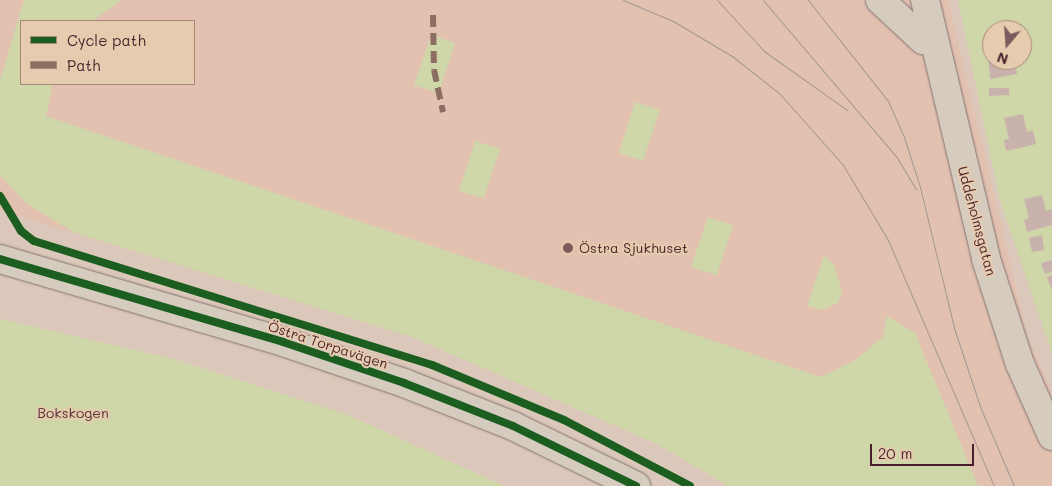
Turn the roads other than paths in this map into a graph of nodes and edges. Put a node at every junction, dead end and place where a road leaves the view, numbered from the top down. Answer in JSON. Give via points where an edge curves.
{"nodes":[{"id":1,"x":880,"y":0,"type":"edge"},
{"id":2,"x":909,"y":0,"type":"edge"},
{"id":3,"x":925,"y":0,"type":"edge"},
{"id":4,"x":923,"y":40,"type":"junction"},
{"id":5,"x":941,"y":78,"type":"junction"},
{"id":6,"x":0,"y":259,"type":"edge"},
{"id":7,"x":1052,"y":436,"type":"edge"},
{"id":8,"x":636,"y":486,"type":"edge"}],
"edges":[{"from":1,"to":4,"type":"street"},
{"from":2,"to":4,"type":"street"},
{"from":3,"to":5,"type":"street","name":"Uddeholmsgatan"},
{"from":4,"to":5,"type":"street"},
{"from":5,"to":7,"type":"street","name":"Uddeholmsgatan","via":[[986,260],[1020,364]]},
{"from":6,"to":8,"type":"street","name":"Östra Torpavägen","via":[[283,342],[404,383],[513,426]]}]}
